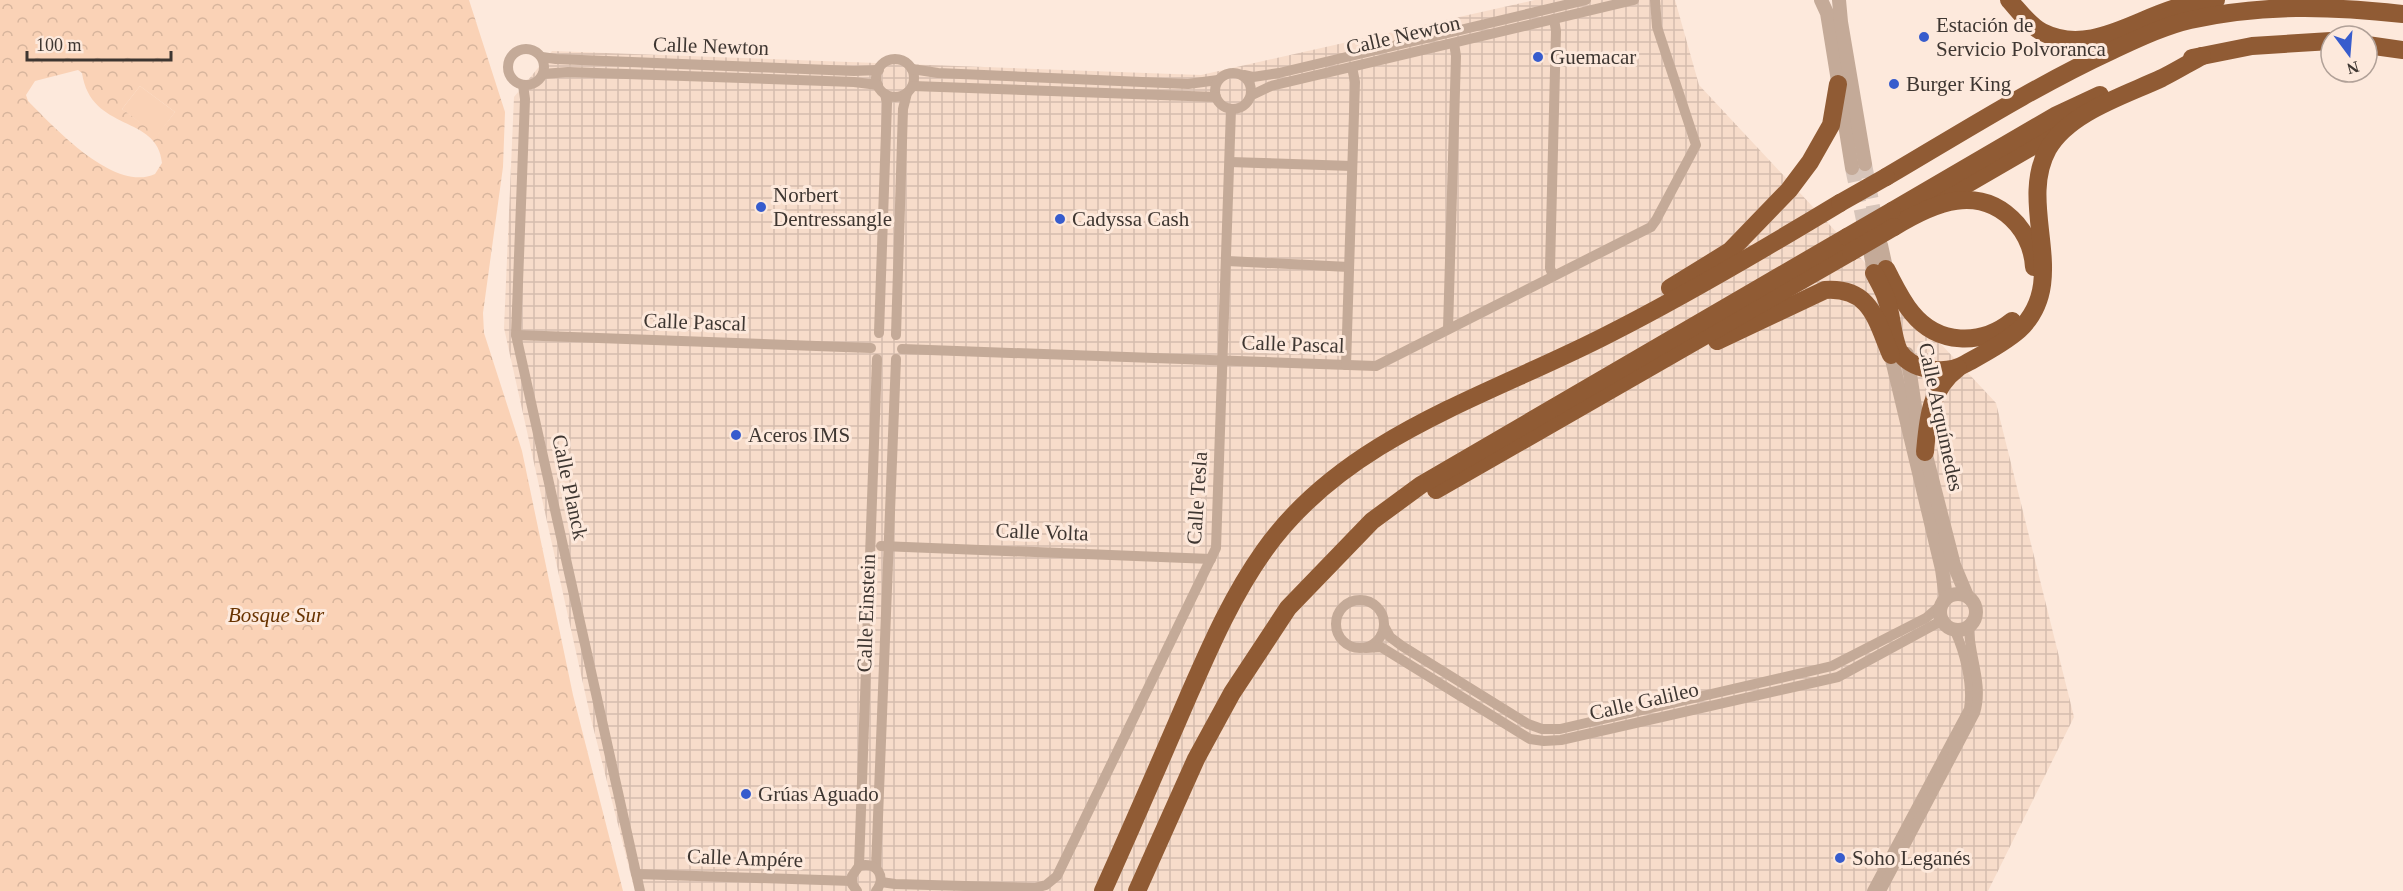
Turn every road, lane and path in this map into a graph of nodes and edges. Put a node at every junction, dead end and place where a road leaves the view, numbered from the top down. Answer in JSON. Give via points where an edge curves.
{"nodes":[{"id":1,"x":1586,"y":0,"type":"edge"},
{"id":2,"x":1634,"y":0,"type":"edge"},
{"id":3,"x":1655,"y":0,"type":"edge"},
{"id":4,"x":1821,"y":0,"type":"edge"},
{"id":5,"x":1839,"y":0,"type":"edge"},
{"id":6,"x":2009,"y":0,"type":"edge"},
{"id":7,"x":2216,"y":0,"type":"edge"},
{"id":8,"x":2376,"y":0,"type":"edge"},
{"id":9,"x":2403,"y":7,"type":"edge"},
{"id":10,"x":2403,"y":14,"type":"edge"},
{"id":11,"x":1554,"y":19,"type":"junction"},
{"id":12,"x":2319,"y":42,"type":"edge"},
{"id":13,"x":1454,"y":43,"type":"junction"},
{"id":14,"x":2379,"y":47,"type":"edge"},
{"id":15,"x":2403,"y":50,"type":"edge"},
{"id":16,"x":2202,"y":56,"type":"junction"},
{"id":17,"x":542,"y":57,"type":"junction"},
{"id":18,"x":1352,"y":67,"type":"junction"},
{"id":19,"x":912,"y":69,"type":"junction"},
{"id":20,"x":879,"y":70,"type":"junction"},
{"id":21,"x":543,"y":74,"type":"junction"},
{"id":22,"x":1244,"y":75,"type":"junction"},
{"id":23,"x":1218,"y":80,"type":"junction"},
{"id":24,"x":1838,"y":84,"type":"junction"},
{"id":25,"x":523,"y":85,"type":"junction"},
{"id":26,"x":910,"y":89,"type":"junction"},
{"id":27,"x":881,"y":90,"type":"junction"},
{"id":28,"x":1252,"y":95,"type":"junction"},
{"id":29,"x":1216,"y":97,"type":"junction"},
{"id":30,"x":1231,"y":109,"type":"junction"},
{"id":31,"x":2069,"y":125,"type":"junction"},
{"id":32,"x":1230,"y":162,"type":"junction"},
{"id":33,"x":1352,"y":166,"type":"junction"},
{"id":34,"x":1923,"y":209,"type":"junction"},
{"id":35,"x":1893,"y":219,"type":"junction"},
{"id":36,"x":1849,"y":245,"type":"junction"},
{"id":37,"x":1875,"y":248,"type":"tunnel mouth"},
{"id":38,"x":1227,"y":261,"type":"junction"},
{"id":39,"x":1349,"y":267,"type":"junction"},
{"id":40,"x":1880,"y":271,"type":"junction"},
{"id":41,"x":1553,"y":276,"type":"junction"},
{"id":42,"x":1448,"y":329,"type":"junction"},
{"id":43,"x":879,"y":333,"type":"junction"},
{"id":44,"x":516,"y":335,"type":"junction"},
{"id":45,"x":896,"y":335,"type":"junction"},
{"id":46,"x":1607,"y":335,"type":"junction"},
{"id":47,"x":871,"y":348,"type":"junction"},
{"id":48,"x":899,"y":354,"type":"junction"},
{"id":49,"x":1900,"y":358,"type":"junction"},
{"id":50,"x":877,"y":359,"type":"junction"},
{"id":51,"x":1223,"y":360,"type":"junction"},
{"id":52,"x":1346,"y":365,"type":"junction"},
{"id":53,"x":1651,"y":367,"type":"junction"},
{"id":54,"x":1958,"y":368,"type":"junction"},
{"id":55,"x":1925,"y":452,"type":"junction"},
{"id":56,"x":871,"y":545,"type":"junction"},
{"id":57,"x":888,"y":546,"type":"junction"},
{"id":58,"x":1211,"y":559,"type":"junction"},
{"id":59,"x":1967,"y":596,"type":"junction"},
{"id":60,"x":1943,"y":601,"type":"junction"},
{"id":61,"x":1941,"y":621,"type":"junction"},
{"id":62,"x":1384,"y":626,"type":"junction"},
{"id":63,"x":1969,"y":627,"type":"junction"},
{"id":64,"x":1955,"y":631,"type":"junction"},
{"id":65,"x":1366,"y":648,"type":"junction"},
{"id":66,"x":1240,"y":681,"type":"junction"},
{"id":67,"x":860,"y":866,"type":"junction"},
{"id":68,"x":876,"y":868,"type":"junction"},
{"id":69,"x":636,"y":874,"type":"junction"},
{"id":70,"x":854,"y":886,"type":"edge"},
{"id":71,"x":879,"y":886,"type":"edge"},
{"id":72,"x":640,"y":891,"type":"edge"},
{"id":73,"x":1103,"y":891,"type":"edge"},
{"id":74,"x":1137,"y":891,"type":"edge"},
{"id":75,"x":1872,"y":891,"type":"edge"},
{"id":76,"x":1881,"y":891,"type":"edge"}],
"edges":[{"from":1,"to":22,"type":"street","name":"Calle Newton","via":[[1279,73]]},
{"from":2,"to":11,"type":"street","name":"Calle Newton"},
{"from":3,"to":41,"type":"street","name":"Calle Pascal","via":[[1657,27],[1696,145],[1651,226]]},
{"from":4,"to":24,"type":"street","via":[[1827,13]]},
{"from":5,"to":24,"type":"street","via":[[1858,166]]},
{"from":6,"to":7,"type":"highway","via":[[2042,32],[2078,40],[2094,39],[2179,7]]},
{"from":8,"to":9,"type":"highway"},
{"from":10,"to":46,"type":"highway","bridge":true,"via":[[2296,7],[2241,10],[2187,21],[2134,40],[2076,67],[1733,267]]},
{"from":11,"to":13,"type":"street","name":"Calle Newton"},
{"from":11,"to":41,"type":"street","via":[[1550,268]]},
{"from":12,"to":16,"type":"highway","via":[[2252,46]]},
{"from":13,"to":18,"type":"street","name":"Calle Newton"},
{"from":13,"to":42,"type":"street"},
{"from":14,"to":15,"type":"highway"},
{"from":16,"to":31,"type":"highway"},
{"from":16,"to":35,"type":"highway","via":[[2148,71],[2055,116]]},
{"from":17,"to":20,"type":"street","name":"Calle Newton"},
{"from":17,"to":21,"type":"street"},
{"from":17,"to":25,"type":"street","via":[[526,48],[510,57],[509,75]]},
{"from":18,"to":28,"type":"street","name":"Calle Newton","via":[[1271,86]]},
{"from":18,"to":33,"type":"street"},
{"from":19,"to":20,"type":"street","via":[[897,60],[884,63]]},
{"from":19,"to":23,"type":"street","via":[[1188,84]]},
{"from":19,"to":26,"type":"street"},
{"from":20,"to":27,"type":"street"},
{"from":21,"to":25,"type":"street","via":[[535,83]]},
{"from":21,"to":27,"type":"street","name":"Calle Newton","via":[[854,82]]},
{"from":22,"to":23,"type":"street","via":[[1232,72]]},
{"from":22,"to":28,"type":"street","via":[[1251,84]]},
{"from":23,"to":29,"type":"street"},
{"from":24,"to":46,"type":"highway","via":[[1831,125],[1822,143],[1789,190],[1759,223],[1730,251],[1629,313]]},
{"from":25,"to":44,"type":"street","name":"Calle Planck"},
{"from":26,"to":27,"type":"street","via":[[893,97]]},
{"from":26,"to":29,"type":"street"},
{"from":26,"to":45,"type":"street","via":[[903,109]]},
{"from":27,"to":43,"type":"street","via":[[887,103]]},
{"from":28,"to":30,"type":"street","via":[[1247,104]]},
{"from":29,"to":30,"type":"street"},
{"from":30,"to":32,"type":"street","name":"Calle Tesla"},
{"from":31,"to":34,"type":"highway"},
{"from":31,"to":54,"type":"highway","via":[[2048,149],[2041,166],[2036,206],[2044,260],[2039,300],[2018,330]]},
{"from":32,"to":33,"type":"street"},
{"from":32,"to":38,"type":"street","name":"Calle Tesla"},
{"from":33,"to":39,"type":"street"},
{"from":34,"to":35,"type":"highway"},
{"from":34,"to":40,"type":"highway","via":[[1971,200],[1992,205],[2011,217],[2032,250],[2034,278],[2026,303],[2001,330],[1972,339],[1955,339],[1923,325]]},
{"from":35,"to":36,"type":"highway","bridge":true},
{"from":36,"to":53,"type":"highway"},
{"from":36,"to":66,"type":"highway","via":[[1591,385],[1404,497],[1372,521],[1288,608]]},
{"from":37,"to":40,"type":"street"},
{"from":38,"to":39,"type":"street"},
{"from":38,"to":51,"type":"street","name":"Calle Tesla"},
{"from":39,"to":52,"type":"street"},
{"from":40,"to":49,"type":"highway"},
{"from":41,"to":42,"type":"street","name":"Calle Pascal"},
{"from":42,"to":52,"type":"street","name":"Calle Pascal","via":[[1376,366]]},
{"from":43,"to":45,"type":"street"},
{"from":43,"to":47,"type":"street"},
{"from":44,"to":47,"type":"street","name":"Calle Pascal"},
{"from":44,"to":69,"type":"street","name":"Calle Planck"},
{"from":45,"to":48,"type":"street","via":[[902,344]]},
{"from":46,"to":73,"type":"highway","via":[[1413,427],[1350,465],[1306,502],[1265,549],[1235,596]]},
{"from":47,"to":50,"type":"street"},
{"from":48,"to":50,"type":"street","via":[[886,362]]},
{"from":48,"to":51,"type":"street","name":"Calle Pascal"},
{"from":48,"to":57,"type":"street","name":"Calle Einstein"},
{"from":49,"to":53,"type":"highway","via":[[1864,301],[1854,292],[1842,289],[1826,290]]},
{"from":49,"to":54,"type":"highway","via":[[1920,367]]},
{"from":49,"to":55,"type":"street","name":"Calle Arquímedes"},
{"from":49,"to":60,"type":"street","name":"Calle Arquímedes","via":[[1942,569]]},
{"from":50,"to":56,"type":"street","name":"Calle Einstein"},
{"from":51,"to":52,"type":"street","name":"Calle Pascal"},
{"from":51,"to":58,"type":"street","name":"Calle Tesla","via":[[1218,534]]},
{"from":53,"to":66,"type":"highway","via":[[1430,493],[1382,525],[1302,608]]},
{"from":54,"to":55,"type":"highway","via":[[1938,388],[1929,411]]},
{"from":55,"to":59,"type":"street","name":"Calle Arquímedes","via":[[1954,565]]},
{"from":56,"to":57,"type":"street","name":"Calle Volta"},
{"from":56,"to":67,"type":"street","name":"Calle Einstein"},
{"from":57,"to":58,"type":"street","name":"Calle Volta"},
{"from":57,"to":68,"type":"street","name":"Calle Einstein"},
{"from":58,"to":71,"type":"street","name":"Calle Tesla","via":[[1057,876],[1035,888]]},
{"from":59,"to":60,"type":"street","via":[[1953,594]]},
{"from":59,"to":63,"type":"street","via":[[1976,613]]},
{"from":60,"to":61,"type":"street"},
{"from":60,"to":62,"type":"street","name":"Calle Galileo","via":[[1926,618],[1832,666],[1560,729],[1528,724],[1402,646]]},
{"from":61,"to":64,"type":"street"},
{"from":61,"to":65,"type":"street","name":"Calle Galileo","via":[[1838,676],[1544,741],[1530,739],[1381,647]]},
{"from":62,"to":65,"type":"street","via":[[1380,638]]},
{"from":62,"to":65,"type":"street","via":[[1379,609],[1367,601],[1352,602],[1340,612],[1336,622],[1343,641]]},
{"from":63,"to":64,"type":"street"},
{"from":63,"to":76,"type":"street","via":[[1979,691],[1975,713]]},
{"from":64,"to":75,"type":"street","via":[[1971,694],[1969,709]]},
{"from":66,"to":74,"type":"highway","via":[[1196,759]]},
{"from":67,"to":68,"type":"street","via":[[869,864]]},
{"from":67,"to":70,"type":"street","via":[[855,870]]},
{"from":68,"to":71,"type":"street","via":[[882,878]]},
{"from":69,"to":70,"type":"street","name":"Calle Ampére"},
{"from":69,"to":72,"type":"street","name":"Calle Planck"}]}
